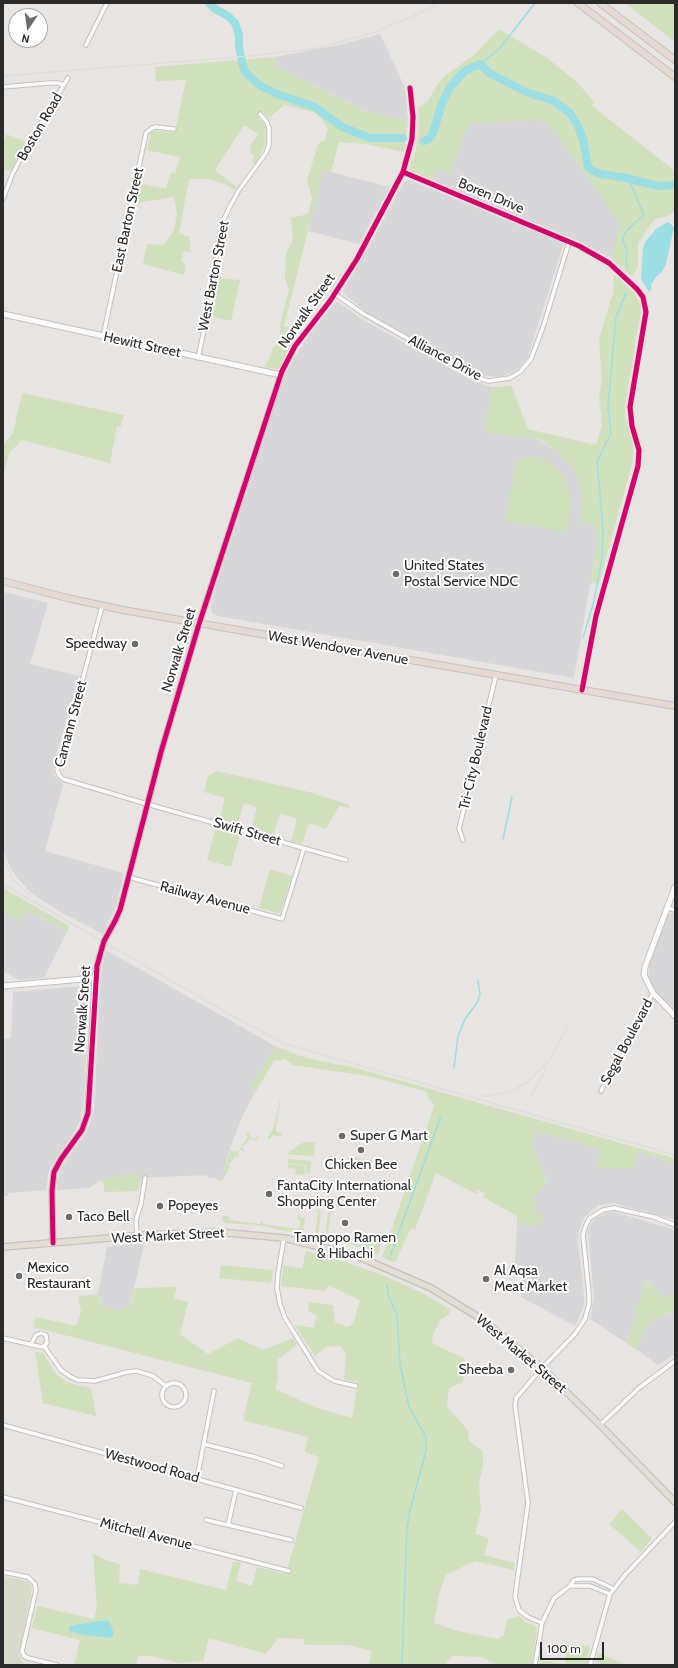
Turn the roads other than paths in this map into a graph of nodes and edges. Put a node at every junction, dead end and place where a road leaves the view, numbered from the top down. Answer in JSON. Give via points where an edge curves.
{"nodes":[{"id":1,"x":106,"y":3,"type":"edge"},
{"id":2,"x":578,"y":3,"type":"edge"},
{"id":3,"x":600,"y":3,"type":"edge"},
{"id":4,"x":86,"y":45,"type":"dead end"},
{"id":5,"x":675,"y":60,"type":"edge"},
{"id":6,"x":675,"y":77,"type":"edge"},
{"id":7,"x":68,"y":78,"type":"dead end"},
{"id":8,"x":64,"y":85,"type":"junction"},
{"id":9,"x":3,"y":87,"type":"edge"},
{"id":10,"x":410,"y":88,"type":"dead end"},
{"id":11,"x":260,"y":114,"type":"dead end"},
{"id":12,"x":174,"y":129,"type":"dead end"},
{"id":13,"x":403,"y":172,"type":"junction"},
{"id":14,"x":3,"y":199,"type":"edge"},
{"id":15,"x":569,"y":242,"type":"junction"},
{"id":16,"x":335,"y":294,"type":"junction"},
{"id":17,"x":3,"y":314,"type":"edge"},
{"id":18,"x":103,"y":337,"type":"junction"},
{"id":19,"x":198,"y":358,"type":"junction"},
{"id":20,"x":280,"y":375,"type":"junction"},
{"id":21,"x":3,"y":581,"type":"edge"},
{"id":22,"x":102,"y":606,"type":"junction"},
{"id":23,"x":199,"y":624,"type":"junction"},
{"id":24,"x":496,"y":675,"type":"junction"},
{"id":25,"x":582,"y":690,"type":"junction"},
{"id":26,"x":675,"y":706,"type":"edge"},
{"id":27,"x":147,"y":804,"type":"junction"},
{"id":28,"x":464,"y":840,"type":"dead end"},
{"id":29,"x":304,"y":848,"type":"junction"},
{"id":30,"x":346,"y":860,"type":"dead end"},
{"id":31,"x":128,"y":878,"type":"junction"},
{"id":32,"x":675,"y":887,"type":"edge"},
{"id":33,"x":667,"y":908,"type":"junction"},
{"id":34,"x":675,"y":910,"type":"edge"},
{"id":35,"x":95,"y":978,"type":"junction"},
{"id":36,"x":3,"y":986,"type":"edge"},
{"id":37,"x":653,"y":994,"type":"junction"},
{"id":38,"x":675,"y":1016,"type":"edge"},
{"id":39,"x":601,"y":1091,"type":"dead end"},
{"id":40,"x":145,"y":1178,"type":"dead end"},
{"id":41,"x":675,"y":1225,"type":"edge"},
{"id":42,"x":137,"y":1235,"type":"junction"},
{"id":43,"x":284,"y":1238,"type":"junction"},
{"id":44,"x":53,"y":1243,"type":"junction"},
{"id":45,"x":3,"y":1248,"type":"edge"},
{"id":46,"x":3,"y":1338,"type":"edge"},
{"id":47,"x":31,"y":1344,"type":"junction"},
{"id":48,"x":44,"y":1346,"type":"junction"},
{"id":49,"x":675,"y":1361,"type":"edge"},
{"id":50,"x":542,"y":1368,"type":"junction"},
{"id":51,"x":166,"y":1386,"type":"junction"},
{"id":52,"x":356,"y":1386,"type":"dead end"},
{"id":53,"x":214,"y":1392,"type":"dead end"},
{"id":54,"x":3,"y":1425,"type":"edge"},
{"id":55,"x":600,"y":1425,"type":"junction"},
{"id":56,"x":204,"y":1444,"type":"junction"},
{"id":57,"x":282,"y":1466,"type":"dead end"},
{"id":58,"x":197,"y":1478,"type":"junction"},
{"id":59,"x":236,"y":1490,"type":"junction"},
{"id":60,"x":3,"y":1497,"type":"edge"},
{"id":61,"x":675,"y":1502,"type":"edge"},
{"id":62,"x":301,"y":1508,"type":"dead end"},
{"id":63,"x":206,"y":1520,"type":"dead end"},
{"id":64,"x":675,"y":1522,"type":"edge"},
{"id":65,"x":228,"y":1525,"type":"junction"},
{"id":66,"x":291,"y":1540,"type":"dead end"},
{"id":67,"x":288,"y":1571,"type":"dead end"},
{"id":68,"x":3,"y":1572,"type":"edge"},
{"id":69,"x":570,"y":1586,"type":"junction"},
{"id":70,"x":614,"y":1589,"type":"junction"},
{"id":71,"x":610,"y":1594,"type":"junction"},
{"id":72,"x":542,"y":1623,"type":"junction"},
{"id":73,"x":57,"y":1665,"type":"edge"},
{"id":74,"x":535,"y":1665,"type":"edge"},
{"id":75,"x":590,"y":1665,"type":"edge"}],
"edges":[{"from":1,"to":4,"type":"street"},
{"from":2,"to":6,"type":"highway"},
{"from":3,"to":5,"type":"highway"},
{"from":7,"to":8,"type":"street","name":"Boston Road"},
{"from":8,"to":9,"type":"street","via":[[48,83]]},
{"from":8,"to":14,"type":"street","name":"Boston Road","via":[[24,152]]},
{"from":10,"to":13,"type":"street","name":"Norwalk Street","via":[[412,139]]},
{"from":11,"to":19,"type":"street","name":"West Barton Street","via":[[270,128],[269,145],[239,190],[222,224],[213,288]]},
{"from":12,"to":18,"type":"street","name":"East Barton Street","via":[[156,127],[146,133]]},
{"from":13,"to":15,"type":"street","name":"Boren Drive"},
{"from":13,"to":16,"type":"street","name":"Norwalk Street","via":[[357,259]]},
{"from":15,"to":16,"type":"street","name":"Alliance Drive","via":[[531,359],[520,372],[504,379],[488,380],[476,377],[364,314]]},
{"from":15,"to":25,"type":"street","name":"Boren Drive","via":[[609,263],[637,289],[643,297],[646,312],[630,407],[639,450],[638,466],[596,616]]},
{"from":16,"to":20,"type":"street","name":"Norwalk Street","via":[[295,346]]},
{"from":17,"to":18,"type":"street","name":"Hewitt Street"},
{"from":18,"to":19,"type":"street","name":"Hewitt Street"},
{"from":19,"to":20,"type":"street","name":"Hewitt Street"},
{"from":20,"to":23,"type":"street","name":"Norwalk Street"},
{"from":21,"to":22,"type":"highway","name":"West Wendover Avenue"},
{"from":22,"to":23,"type":"highway","name":"West Wendover Avenue"},
{"from":22,"to":27,"type":"street","name":"Camann Street","via":[[57,772],[63,779]]},
{"from":23,"to":24,"type":"highway","name":"West Wendover Avenue"},
{"from":23,"to":27,"type":"street","name":"Norwalk Street"},
{"from":24,"to":25,"type":"highway","name":"West Wendover Avenue"},
{"from":24,"to":28,"type":"street","name":"Tri-City Boulevard","via":[[459,829]]},
{"from":25,"to":26,"type":"highway","name":"West Wendover Avenue"},
{"from":27,"to":29,"type":"street","name":"Swift Street"},
{"from":27,"to":31,"type":"street","name":"Norwalk Street"},
{"from":29,"to":30,"type":"street","name":"Swift Street"},
{"from":29,"to":31,"type":"street","name":"Railway Avenue","via":[[282,918]]},
{"from":31,"to":35,"type":"street","name":"Norwalk Street","via":[[118,916],[104,941]]},
{"from":32,"to":33,"type":"street"},
{"from":33,"to":34,"type":"street"},
{"from":33,"to":37,"type":"street","via":[[645,967],[644,975]]},
{"from":35,"to":36,"type":"street"},
{"from":35,"to":44,"type":"street","name":"Norwalk Street","via":[[88,1113],[82,1130],[60,1159],[54,1172]]},
{"from":37,"to":38,"type":"street"},
{"from":37,"to":39,"type":"street","name":"Segal Boulevard"},
{"from":40,"to":42,"type":"street","via":[[136,1220]]},
{"from":41,"to":50,"type":"street","via":[[654,1217],[614,1208],[603,1210],[590,1218],[583,1235],[589,1294],[586,1314],[575,1334]]},
{"from":42,"to":43,"type":"main road","name":"West Market Street","via":[[218,1232]]},
{"from":42,"to":44,"type":"main road","name":"West Market Street"},
{"from":43,"to":50,"type":"main road","name":"West Market Street","via":[[357,1256],[431,1288],[483,1320]]},
{"from":43,"to":52,"type":"street","via":[[277,1288],[283,1314],[318,1371],[334,1381]]},
{"from":44,"to":45,"type":"main road","name":"West Market Street"},
{"from":46,"to":47,"type":"street"},
{"from":47,"to":48,"type":"street"},
{"from":47,"to":48,"type":"street","via":[[34,1337],[41,1334],[47,1338]]},
{"from":48,"to":51,"type":"street","via":[[61,1370],[78,1380],[95,1381],[137,1371],[153,1376]]},
{"from":49,"to":55,"type":"street","via":[[639,1388]]},
{"from":50,"to":55,"type":"main road","name":"West Market Street"},
{"from":50,"to":72,"type":"street","via":[[516,1398],[515,1405],[528,1503],[515,1597],[519,1610],[528,1618]]},
{"from":51,"to":51,"type":"street","via":[[162,1393],[165,1402],[172,1406],[182,1403],[185,1397],[183,1387],[176,1383]]},
{"from":53,"to":56,"type":"street"},
{"from":54,"to":58,"type":"street","name":"Westwood Road"},
{"from":55,"to":61,"type":"main road","name":"West Market Street"},
{"from":56,"to":57,"type":"street"},
{"from":56,"to":58,"type":"street"},
{"from":58,"to":59,"type":"street","name":"Westwood Road"},
{"from":59,"to":62,"type":"street","name":"Westwood Road"},
{"from":59,"to":65,"type":"street"},
{"from":60,"to":67,"type":"street","name":"Mitchell Avenue"},
{"from":63,"to":65,"type":"street"},
{"from":64,"to":70,"type":"street"},
{"from":65,"to":66,"type":"street"},
{"from":68,"to":73,"type":"street","via":[[28,1577],[35,1584],[36,1590],[22,1651],[24,1656]]},
{"from":69,"to":70,"type":"street","via":[[574,1580],[583,1578],[598,1581]]},
{"from":69,"to":71,"type":"street","via":[[590,1586]]},
{"from":69,"to":72,"type":"street","via":[[554,1598]]},
{"from":70,"to":71,"type":"street"},
{"from":71,"to":75,"type":"street"},
{"from":72,"to":74,"type":"street"}]}
